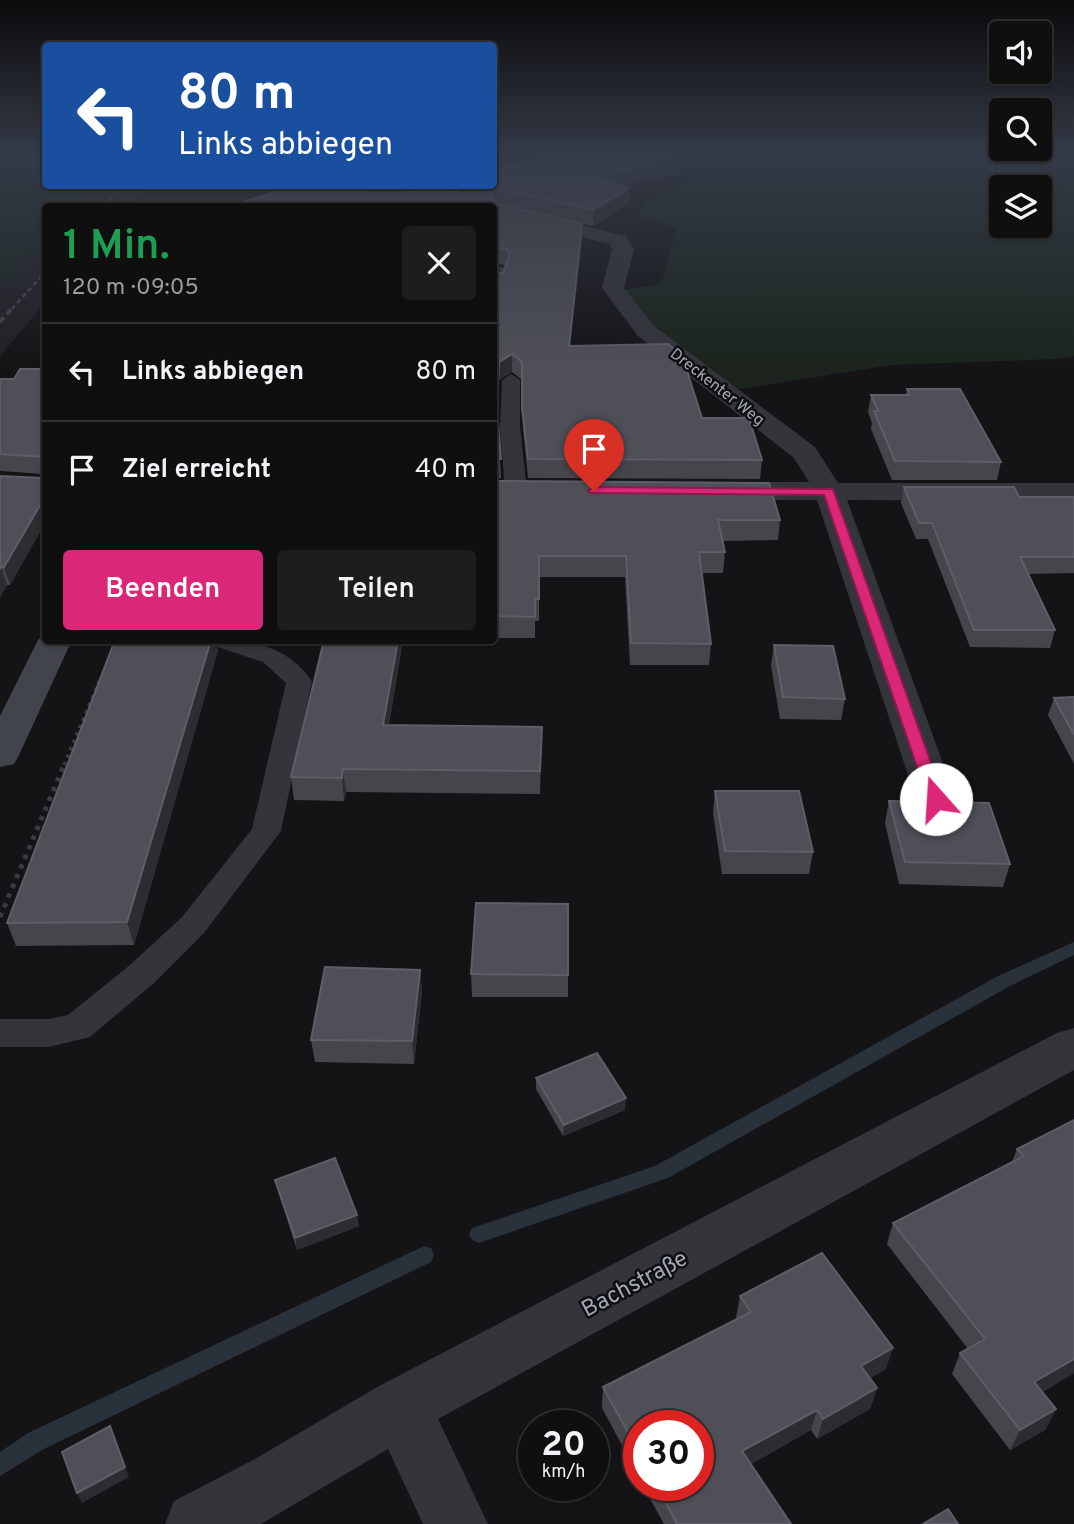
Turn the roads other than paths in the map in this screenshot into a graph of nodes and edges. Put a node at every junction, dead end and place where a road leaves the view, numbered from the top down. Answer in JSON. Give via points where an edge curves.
{"nodes":[{"id":1,"x":557,"y":225,"type":"edge"},
{"id":2,"x":511,"y":380,"type":"edge"},
{"id":3,"x":518,"y":490,"type":"edge"},
{"id":4,"x":693,"y":491,"type":"edge"},
{"id":5,"x":829,"y":491,"type":"junction"},
{"id":6,"x":1074,"y":492,"type":"edge"},
{"id":7,"x":53,"y":644,"type":"edge"},
{"id":8,"x":233,"y":644,"type":"edge"},
{"id":9,"x":0,"y":755,"type":"edge"},
{"id":10,"x":936,"y":799,"type":"edge"},
{"id":11,"x":0,"y":1033,"type":"edge"},
{"id":12,"x":1074,"y":1047,"type":"edge"},
{"id":13,"x":400,"y":1407,"type":"junction"},
{"id":14,"x":197,"y":1524,"type":"edge"},
{"id":15,"x":456,"y":1524,"type":"edge"}],
"edges":[{"from":1,"to":5,"type":"street","name":"Dreckenter Weg","via":[[619,240],[622,249],[613,288],[646,331],[805,453]]},
{"from":2,"to":3,"type":"lane","via":[[510,428]]},
{"from":4,"to":5,"type":"street"},
{"from":5,"to":6,"type":"street"},
{"from":5,"to":10,"type":"street"},
{"from":7,"to":9,"type":"main road"},
{"from":8,"to":11,"type":"lane","via":[[272,657],[299,681],[266,831],[193,925],[78,1027],[48,1033]]},
{"from":12,"to":13,"type":"street","name":"Bachstraße"},
{"from":13,"to":14,"type":"street","name":"Bachstraße"},
{"from":13,"to":15,"type":"street"}]}
